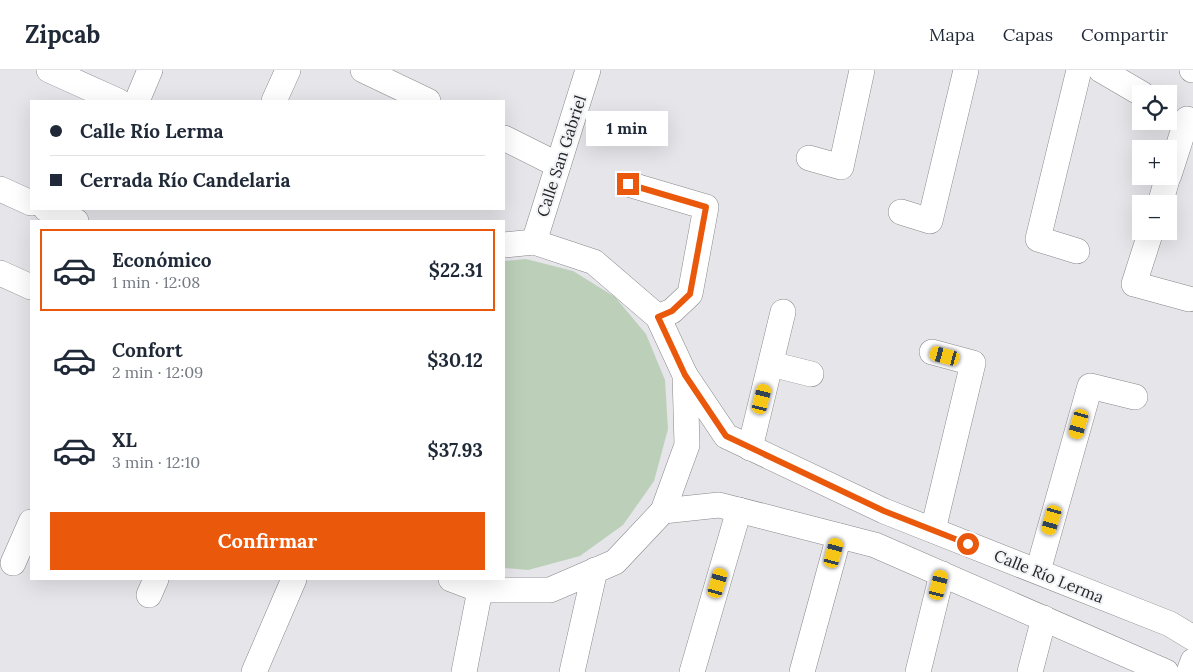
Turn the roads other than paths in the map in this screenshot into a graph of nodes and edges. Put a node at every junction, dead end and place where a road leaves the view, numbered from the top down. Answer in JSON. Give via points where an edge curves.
{"nodes":[{"id":1,"x":49,"y":70,"type":"edge"},
{"id":2,"x":150,"y":70,"type":"edge"},
{"id":3,"x":288,"y":70,"type":"edge"},
{"id":4,"x":363,"y":70,"type":"edge"},
{"id":5,"x":588,"y":70,"type":"edge"},
{"id":6,"x":862,"y":70,"type":"edge"},
{"id":7,"x":966,"y":70,"type":"edge"},
{"id":8,"x":1079,"y":70,"type":"edge"},
{"id":9,"x":1101,"y":70,"type":"edge"},
{"id":10,"x":1132,"y":88,"type":"edge"},
{"id":11,"x":415,"y":98,"type":"edge"},
{"id":12,"x":116,"y":100,"type":"edge"},
{"id":13,"x":137,"y":100,"type":"edge"},
{"id":14,"x":274,"y":100,"type":"edge"},
{"id":15,"x":1183,"y":117,"type":"edge"},
{"id":16,"x":505,"y":138,"type":"edge"},
{"id":17,"x":1177,"y":142,"type":"edge"},
{"id":18,"x":809,"y":158,"type":"dead end"},
{"id":19,"x":558,"y":164,"type":"junction"},
{"id":20,"x":628,"y":184,"type":"dead end"},
{"id":21,"x":0,"y":189,"type":"edge"},
{"id":22,"x":30,"y":202,"type":"edge"},
{"id":23,"x":48,"y":210,"type":"edge"},
{"id":24,"x":901,"y":212,"type":"dead end"},
{"id":25,"x":74,"y":220,"type":"edge"},
{"id":26,"x":1148,"y":240,"type":"edge"},
{"id":27,"x":534,"y":242,"type":"junction"},
{"id":28,"x":505,"y":245,"type":"edge"},
{"id":29,"x":1077,"y":251,"type":"dead end"},
{"id":30,"x":0,"y":273,"type":"edge"},
{"id":31,"x":30,"y":287,"type":"edge"},
{"id":32,"x":1189,"y":299,"type":"dead end"},
{"id":33,"x":783,"y":312,"type":"dead end"},
{"id":34,"x":658,"y":317,"type":"junction"},
{"id":35,"x":932,"y":352,"type":"dead end"},
{"id":36,"x":771,"y":364,"type":"junction"},
{"id":37,"x":811,"y":374,"type":"dead end"},
{"id":38,"x":685,"y":375,"type":"junction"},
{"id":39,"x":1135,"y":397,"type":"dead end"},
{"id":40,"x":750,"y":448,"type":"junction"},
{"id":41,"x":739,"y":510,"type":"junction"},
{"id":42,"x":663,"y":511,"type":"junction"},
{"id":43,"x":30,"y":524,"type":"edge"},
{"id":44,"x":933,"y":530,"type":"junction"},
{"id":45,"x":839,"y":536,"type":"junction"},
{"id":46,"x":13,"y":563,"type":"dead end"},
{"id":47,"x":595,"y":570,"type":"junction"},
{"id":48,"x":1038,"y":571,"type":"junction"},
{"id":49,"x":942,"y":574,"type":"junction"},
{"id":50,"x":294,"y":580,"type":"edge"},
{"id":51,"x":455,"y":580,"type":"edge"},
{"id":52,"x":480,"y":590,"type":"junction"},
{"id":53,"x":1044,"y":618,"type":"junction"},
{"id":54,"x":1193,"y":638,"type":"edge"},
{"id":55,"x":1193,"y":661,"type":"edge"},
{"id":56,"x":254,"y":672,"type":"edge"},
{"id":57,"x":464,"y":672,"type":"edge"},
{"id":58,"x":572,"y":672,"type":"edge"},
{"id":59,"x":692,"y":672,"type":"edge"},
{"id":60,"x":802,"y":672,"type":"edge"},
{"id":61,"x":918,"y":672,"type":"edge"},
{"id":62,"x":1030,"y":672,"type":"edge"},
{"id":63,"x":1166,"y":672,"type":"edge"},
{"id":64,"x":1189,"y":672,"type":"edge"}],
"edges":[{"from":1,"to":12,"type":"street"},
{"from":2,"to":13,"type":"street"},
{"from":3,"to":14,"type":"street"},
{"from":4,"to":11,"type":"street"},
{"from":5,"to":19,"type":"street","name":"Calle San Gabriel"},
{"from":6,"to":18,"type":"street","via":[[840,167]]},
{"from":7,"to":24,"type":"street","via":[[930,221]]},
{"from":8,"to":29,"type":"street","via":[[1038,239]]},
{"from":9,"to":10,"type":"street"},
{"from":15,"to":17,"type":"street"},
{"from":16,"to":19,"type":"street"},
{"from":19,"to":27,"type":"street","name":"Calle San Gabriel"},
{"from":20,"to":34,"type":"street","via":[[706,207],[690,294],[672,311]]},
{"from":21,"to":22,"type":"street"},
{"from":23,"to":25,"type":"street"},
{"from":26,"to":32,"type":"street","via":[[1134,284]]},
{"from":27,"to":28,"type":"street"},
{"from":27,"to":34,"type":"street","via":[[594,262]]},
{"from":30,"to":31,"type":"street"},
{"from":33,"to":36,"type":"street"},
{"from":34,"to":38,"type":"street"},
{"from":35,"to":44,"type":"street","via":[[973,363]]},
{"from":36,"to":37,"type":"street"},
{"from":36,"to":40,"type":"street"},
{"from":38,"to":40,"type":"street","name":"Calle Río Lerma","via":[[726,436]]},
{"from":38,"to":42,"type":"street","via":[[688,445]]},
{"from":39,"to":48,"type":"street","via":[[1090,386]]},
{"from":40,"to":44,"type":"street","name":"Calle Río Lerma","via":[[884,511]]},
{"from":41,"to":42,"type":"street","via":[[719,505]]},
{"from":41,"to":45,"type":"street"},
{"from":41,"to":59,"type":"street"},
{"from":42,"to":47,"type":"street","via":[[615,562]]},
{"from":43,"to":46,"type":"street"},
{"from":44,"to":48,"type":"street","name":"Calle Río Lerma"},
{"from":45,"to":49,"type":"street","via":[[875,545]]},
{"from":45,"to":60,"type":"street"},
{"from":47,"to":52,"type":"street","via":[[550,590]]},
{"from":47,"to":58,"type":"street"},
{"from":48,"to":54,"type":"street","name":"Calle Río Lerma","via":[[1170,624]]},
{"from":49,"to":53,"type":"street"},
{"from":49,"to":61,"type":"street"},
{"from":50,"to":56,"type":"street"},
{"from":51,"to":52,"type":"street"},
{"from":52,"to":57,"type":"street"},
{"from":53,"to":62,"type":"street"},
{"from":53,"to":63,"type":"street"},
{"from":55,"to":64,"type":"street"}]}
